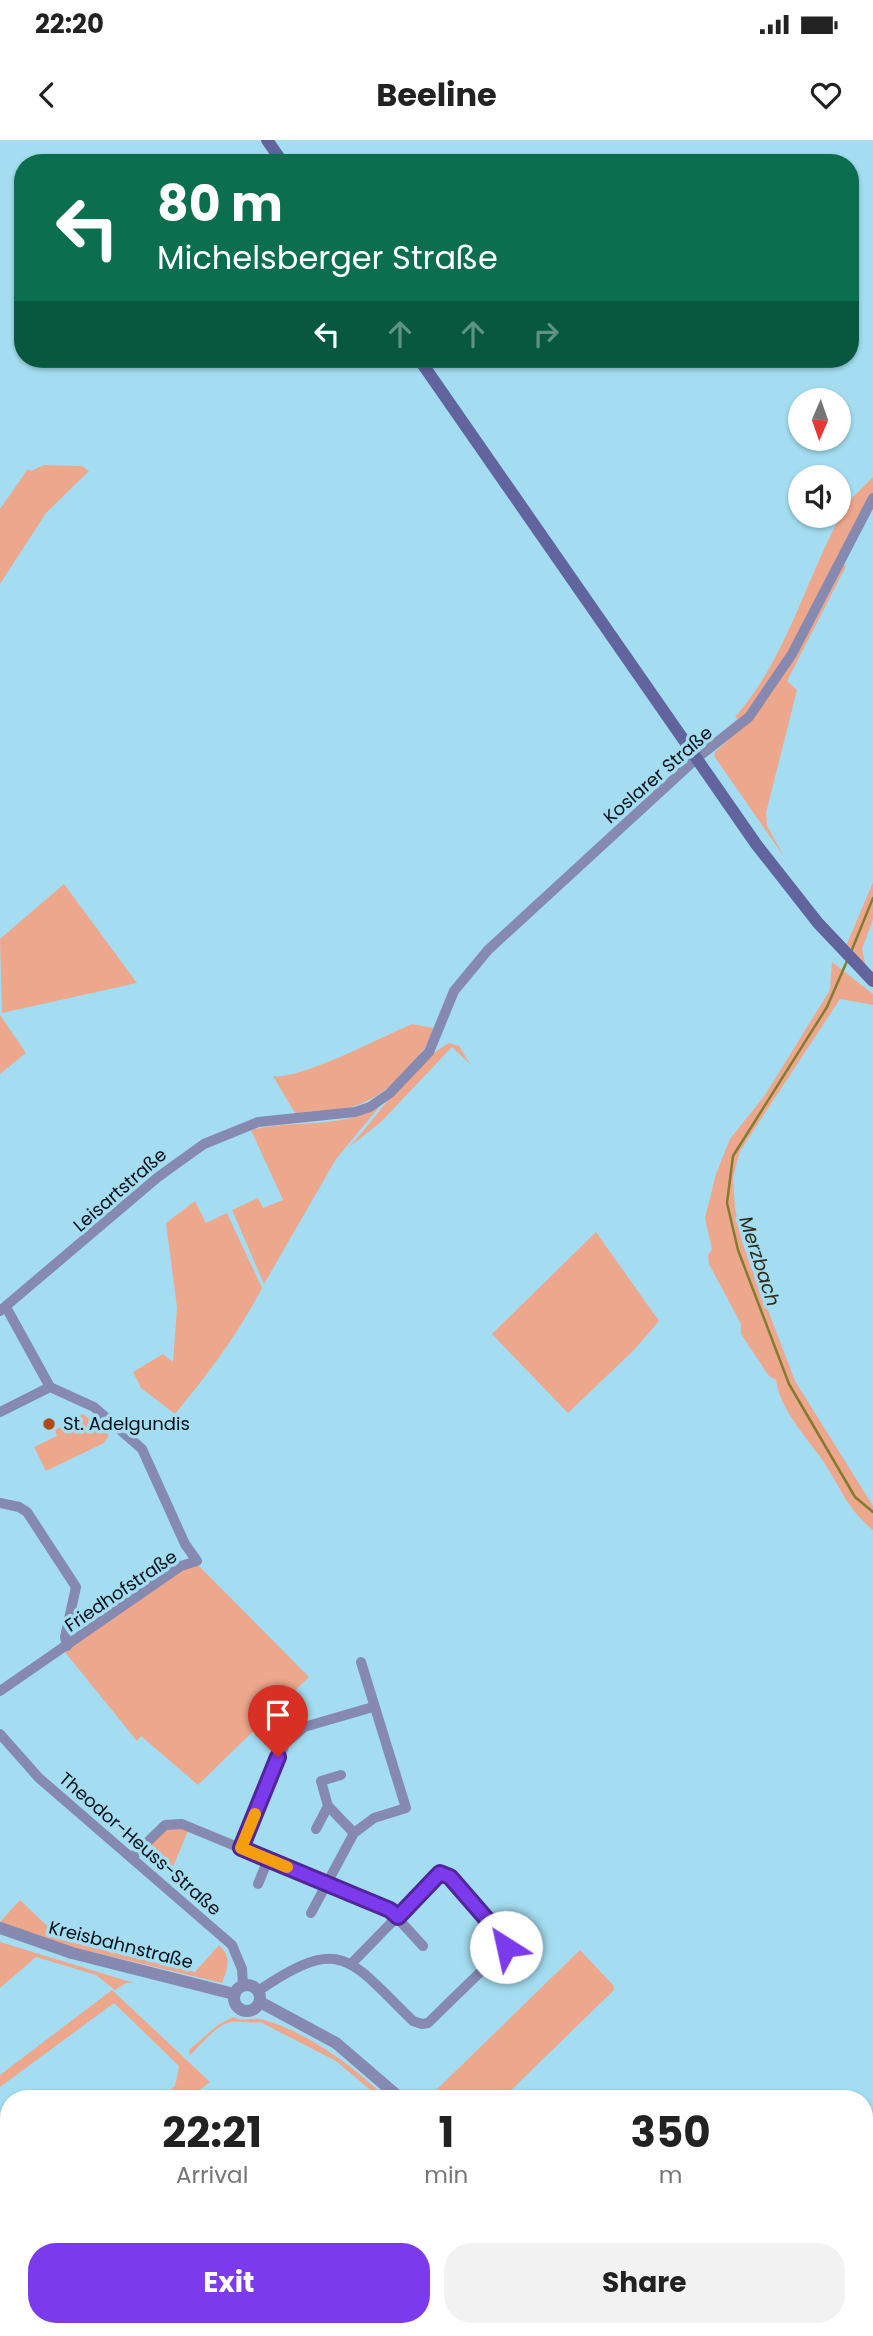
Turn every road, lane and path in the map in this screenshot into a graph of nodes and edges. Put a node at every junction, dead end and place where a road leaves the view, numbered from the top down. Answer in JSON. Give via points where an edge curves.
{"nodes":[{"id":1,"x":425,"y":368,"type":"edge"},
{"id":2,"x":873,"y":498,"type":"edge"},
{"id":3,"x":697,"y":758,"type":"junction"},
{"id":4,"x":873,"y":981,"type":"edge"},
{"id":5,"x":432,"y":1048,"type":"joint"},
{"id":6,"x":3,"y":1309,"type":"edge"},
{"id":7,"x":50,"y":1387,"type":"junction"},
{"id":8,"x":0,"y":1412,"type":"edge"},
{"id":9,"x":0,"y":1503,"type":"edge"},
{"id":10,"x":66,"y":1646,"type":"junction"},
{"id":11,"x":360,"y":1662,"type":"dead end"},
{"id":12,"x":0,"y":1691,"type":"edge"},
{"id":13,"x":373,"y":1707,"type":"junction"},
{"id":14,"x":0,"y":1734,"type":"edge"},
{"id":15,"x":341,"y":1775,"type":"dead end"},
{"id":16,"x":328,"y":1806,"type":"junction"},
{"id":17,"x":316,"y":1829,"type":"dead end"},
{"id":18,"x":354,"y":1833,"type":"junction"},
{"id":19,"x":241,"y":1848,"type":"junction"},
{"id":20,"x":132,"y":1857,"type":"junction"},
{"id":21,"x":268,"y":1860,"type":"junction"},
{"id":22,"x":325,"y":1883,"type":"junction"},
{"id":23,"x":258,"y":1884,"type":"dead end"},
{"id":24,"x":311,"y":1913,"type":"dead end"},
{"id":25,"x":398,"y":1917,"type":"junction"},
{"id":26,"x":0,"y":1928,"type":"edge"},
{"id":27,"x":423,"y":1946,"type":"dead end"},
{"id":28,"x":351,"y":1964,"type":"junction"},
{"id":29,"x":239,"y":1990,"type":"junction"},
{"id":30,"x":259,"y":1996,"type":"junction"},
{"id":31,"x":391,"y":2090,"type":"edge"}],
"edges":[{"from":1,"to":3,"type":"main road"},
{"from":2,"to":3,"type":"street","name":"Koslarer Straße","via":[[792,654],[763,699],[735,730]]},
{"from":3,"to":4,"type":"main road","via":[[787,885]]},
{"from":3,"to":5,"type":"street","name":"Koslarer Straße","via":[[466,972]]},
{"from":5,"to":6,"type":"street","name":"Leisartstraße","via":[[390,1093],[369,1107],[240,1127],[182,1158]]},
{"from":6,"to":7,"type":"street"},
{"from":7,"to":8,"type":"street"},
{"from":7,"to":10,"type":"street","name":"Friedhofstraße","via":[[94,1407],[142,1449],[197,1561],[181,1566]]},
{"from":9,"to":10,"type":"street","via":[[27,1512],[76,1587]]},
{"from":10,"to":12,"type":"street","name":"Friedhofstraße"},
{"from":11,"to":13,"type":"street"},
{"from":13,"to":18,"type":"street","via":[[406,1808],[374,1818]]},
{"from":13,"to":19,"type":"street","via":[[304,1727],[285,1745]]},
{"from":14,"to":20,"type":"street","name":"Theodor-Heuss-Straße","via":[[39,1778]]},
{"from":15,"to":16,"type":"street","via":[[321,1781]]},
{"from":16,"to":17,"type":"street"},
{"from":16,"to":18,"type":"street"},
{"from":18,"to":22,"type":"street"},
{"from":19,"to":20,"type":"street","via":[[171,1823]]},
{"from":19,"to":21,"type":"street"},
{"from":20,"to":29,"type":"street","name":"Theodor-Heuss-Straße","via":[[232,1945],[242,1969]]},
{"from":21,"to":22,"type":"street"},
{"from":21,"to":23,"type":"street"},
{"from":22,"to":24,"type":"street"},
{"from":22,"to":25,"type":"street"},
{"from":25,"to":27,"type":"street"},
{"from":25,"to":28,"type":"street"},
{"from":25,"to":28,"type":"street","via":[[440,1873],[459,1887],[506,1947],[422,2024],[413,2021]]},
{"from":26,"to":29,"type":"street","name":"Kreisbahnstraße","via":[[72,1953]]},
{"from":28,"to":30,"type":"street","via":[[331,1957],[308,1960]]},
{"from":29,"to":30,"type":"street","via":[[251,1986]]},
{"from":29,"to":30,"type":"street","via":[[236,2006],[243,2011],[251,2011]]},
{"from":30,"to":31,"type":"street","via":[[336,2043]]}]}
